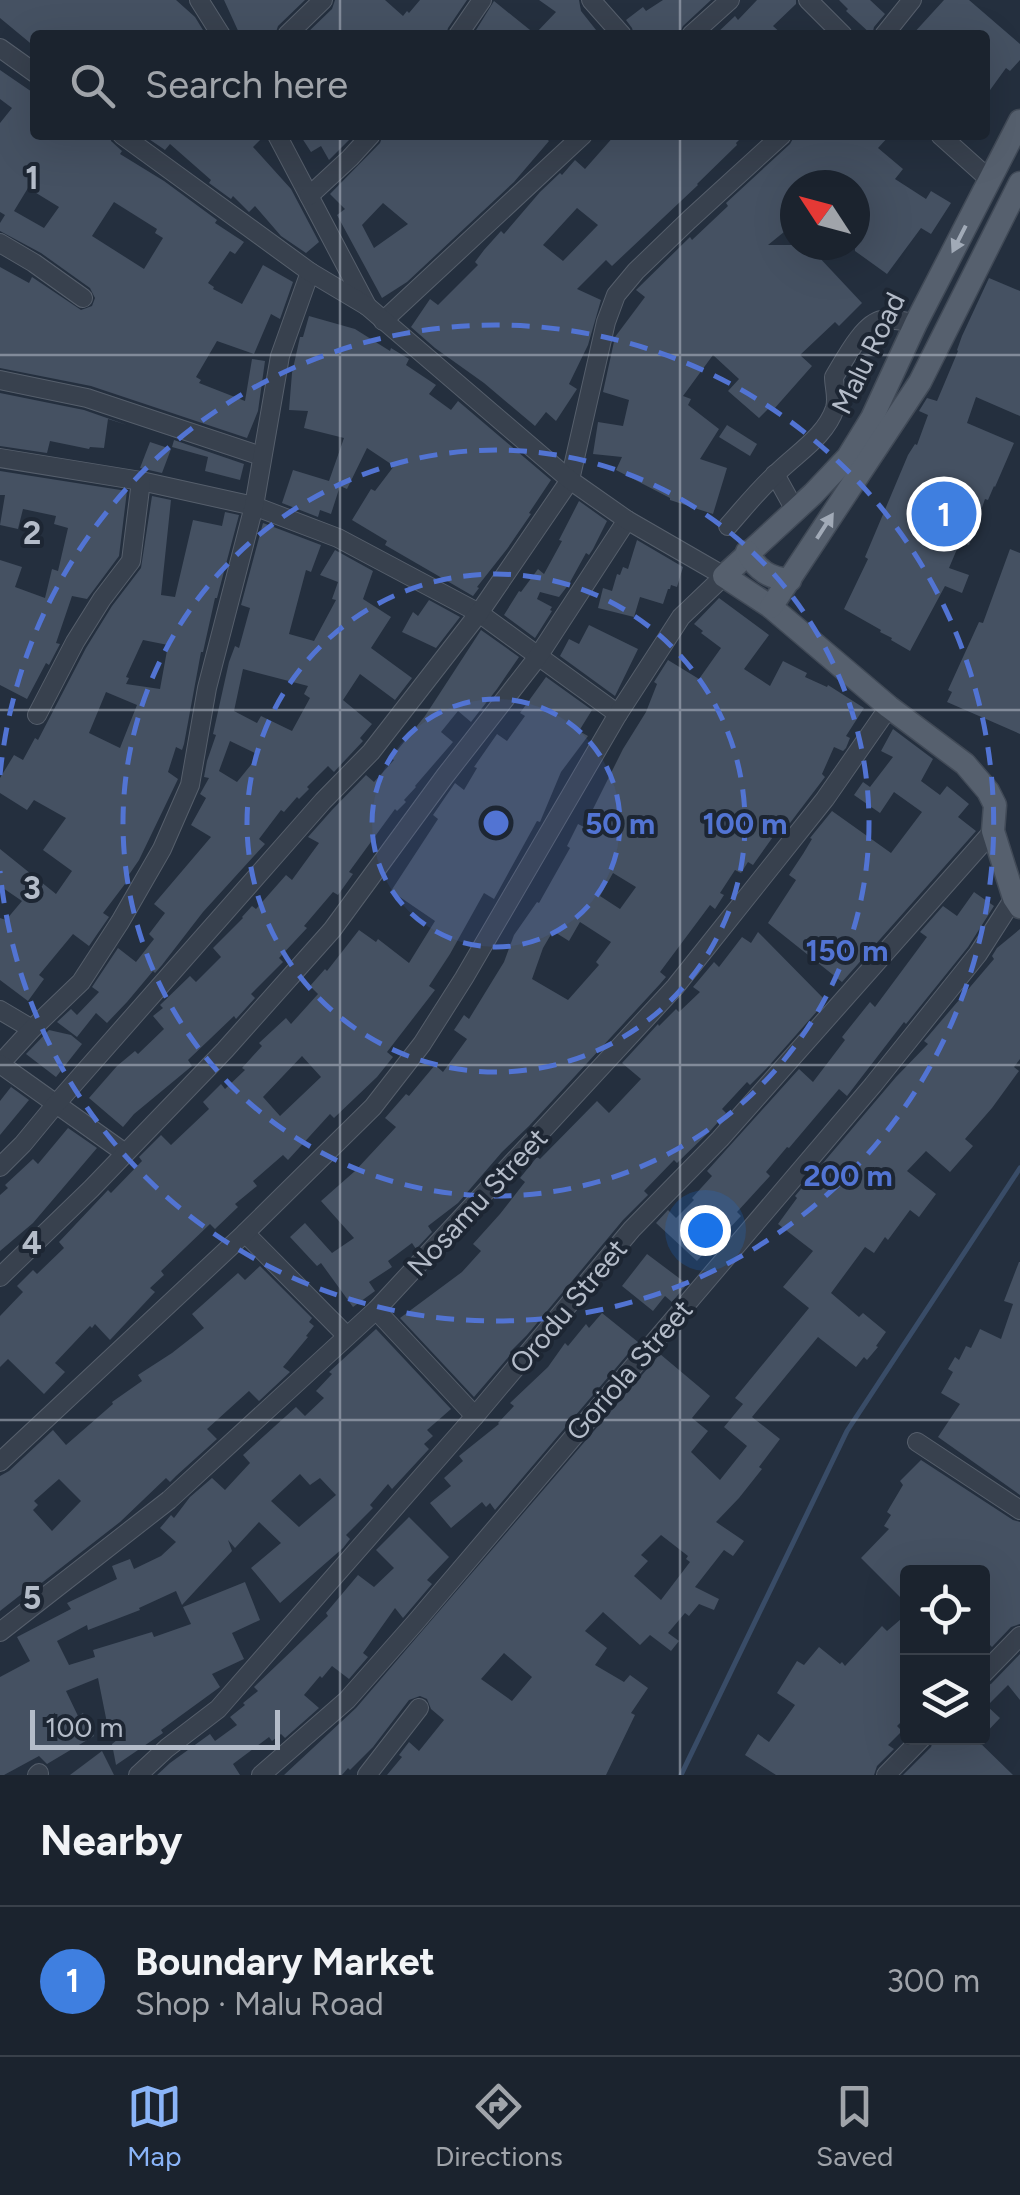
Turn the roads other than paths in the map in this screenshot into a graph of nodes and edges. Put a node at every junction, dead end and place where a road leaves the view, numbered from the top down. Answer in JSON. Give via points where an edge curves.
{"nodes":[{"id":1,"x":199,"y":0,"type":"edge"},
{"id":2,"x":323,"y":0,"type":"edge"},
{"id":3,"x":482,"y":0,"type":"edge"},
{"id":4,"x":591,"y":0,"type":"edge"},
{"id":5,"x":730,"y":0,"type":"edge"},
{"id":6,"x":808,"y":0,"type":"edge"},
{"id":7,"x":912,"y":0,"type":"edge"},
{"id":8,"x":218,"y":30,"type":"edge"},
{"id":9,"x":292,"y":30,"type":"edge"},
{"id":10,"x":461,"y":30,"type":"edge"},
{"id":11,"x":618,"y":30,"type":"edge"},
{"id":12,"x":697,"y":30,"type":"edge"},
{"id":13,"x":838,"y":30,"type":"edge"},
{"id":14,"x":888,"y":30,"type":"edge"},
{"id":15,"x":0,"y":48,"type":"edge"},
{"id":16,"x":30,"y":69,"type":"edge"},
{"id":17,"x":1020,"y":121,"type":"edge"},
{"id":18,"x":129,"y":140,"type":"edge"},
{"id":19,"x":280,"y":140,"type":"edge"},
{"id":20,"x":366,"y":140,"type":"edge"},
{"id":21,"x":577,"y":140,"type":"edge"},
{"id":22,"x":777,"y":140,"type":"edge"},
{"id":23,"x":945,"y":140,"type":"edge"},
{"id":24,"x":1014,"y":148,"type":"edge"},
{"id":25,"x":988,"y":180,"type":"junction"},
{"id":26,"x":1020,"y":183,"type":"edge"},
{"id":27,"x":309,"y":196,"type":"junction"},
{"id":28,"x":0,"y":242,"type":"edge"},
{"id":29,"x":310,"y":272,"type":"junction"},
{"id":30,"x":83,"y":298,"type":"dead end"},
{"id":31,"x":367,"y":306,"type":"junction"},
{"id":32,"x":383,"y":321,"type":"junction"},
{"id":33,"x":916,"y":323,"type":"junction"},
{"id":34,"x":0,"y":380,"type":"edge"},
{"id":35,"x":261,"y":456,"type":"junction"},
{"id":36,"x":0,"y":458,"type":"edge"},
{"id":37,"x":776,"y":474,"type":"junction"},
{"id":38,"x":570,"y":480,"type":"junction"},
{"id":39,"x":142,"y":481,"type":"junction"},
{"id":40,"x":254,"y":506,"type":"junction"},
{"id":41,"x":794,"y":510,"type":"junction"},
{"id":42,"x":627,"y":520,"type":"junction"},
{"id":43,"x":728,"y":526,"type":"dead end"},
{"id":44,"x":747,"y":552,"type":"junction"},
{"id":45,"x":718,"y":580,"type":"junction"},
{"id":46,"x":790,"y":580,"type":"junction"},
{"id":47,"x":771,"y":607,"type":"junction"},
{"id":48,"x":479,"y":613,"type":"junction"},
{"id":49,"x":537,"y":658,"type":"junction"},
{"id":50,"x":889,"y":707,"type":"junction"},
{"id":51,"x":36,"y":714,"type":"dead end"},
{"id":52,"x":618,"y":714,"type":"junction"},
{"id":53,"x":993,"y":832,"type":"junction"},
{"id":54,"x":1017,"y":902,"type":"edge"},
{"id":55,"x":0,"y":1010,"type":"edge"},
{"id":56,"x":32,"y":1029,"type":"junction"},
{"id":57,"x":0,"y":1064,"type":"edge"},
{"id":58,"x":56,"y":1104,"type":"junction"},
{"id":59,"x":125,"y":1153,"type":"junction"},
{"id":60,"x":0,"y":1167,"type":"edge"},
{"id":61,"x":244,"y":1234,"type":"junction"},
{"id":62,"x":0,"y":1278,"type":"edge"},
{"id":63,"x":376,"y":1310,"type":"junction"},
{"id":64,"x":346,"y":1334,"type":"junction"},
{"id":65,"x":475,"y":1416,"type":"junction"},
{"id":66,"x":917,"y":1442,"type":"dead end"},
{"id":67,"x":0,"y":1462,"type":"edge"},
{"id":68,"x":1020,"y":1510,"type":"edge"},
{"id":69,"x":0,"y":1632,"type":"edge"},
{"id":70,"x":1020,"y":1636,"type":"edge"},
{"id":71,"x":990,"y":1667,"type":"edge"},
{"id":72,"x":419,"y":1708,"type":"dead end"},
{"id":73,"x":915,"y":1745,"type":"edge"},
{"id":74,"x":138,"y":1775,"type":"edge"},
{"id":75,"x":261,"y":1775,"type":"edge"},
{"id":76,"x":367,"y":1775,"type":"edge"},
{"id":77,"x":886,"y":1775,"type":"edge"}],
"edges":[{"from":1,"to":8,"type":"street"},
{"from":2,"to":9,"type":"street"},
{"from":3,"to":10,"type":"street"},
{"from":4,"to":11,"type":"street"},
{"from":5,"to":12,"type":"street"},
{"from":6,"to":13,"type":"street"},
{"from":7,"to":14,"type":"street"},
{"from":15,"to":16,"type":"street"},
{"from":17,"to":24,"type":"main road","name":"Malu Road"},
{"from":18,"to":29,"type":"street"},
{"from":19,"to":27,"type":"street"},
{"from":20,"to":27,"type":"street"},
{"from":21,"to":32,"type":"street"},
{"from":22,"to":38,"type":"street","via":[[616,295]]},
{"from":23,"to":25,"type":"street"},
{"from":24,"to":25,"type":"main road","name":"Malu Road"},
{"from":25,"to":33,"type":"main road","name":"Malu Road","one_way":true},
{"from":46,"to":26,"type":"main road","name":"Malu Road","one_way":true,"via":[[920,382]]},
{"from":27,"to":31,"type":"street"},
{"from":28,"to":30,"type":"street"},
{"from":29,"to":31,"type":"street"},
{"from":29,"to":35,"type":"street","via":[[280,356]]},
{"from":31,"to":32,"type":"street"},
{"from":32,"to":38,"type":"street"},
{"from":33,"to":37,"type":"street","via":[[871,325],[834,376],[838,398],[826,426]]},
{"from":33,"to":41,"type":"main road","name":"Malu Road","via":[[848,457]]},
{"from":34,"to":35,"type":"street","via":[[86,398]]},
{"from":35,"to":40,"type":"street"},
{"from":36,"to":39,"type":"street"},
{"from":37,"to":41,"type":"street"},
{"from":37,"to":43,"type":"street"},
{"from":38,"to":42,"type":"street"},
{"from":38,"to":48,"type":"street"},
{"from":39,"to":40,"type":"street"},
{"from":39,"to":51,"type":"street","via":[[131,562]]},
{"from":40,"to":48,"type":"street","via":[[338,538]]},
{"from":40,"to":56,"type":"street","via":[[207,688],[190,786],[162,850],[91,967]]},
{"from":41,"to":44,"type":"main road","name":"Malu Road"},
{"from":42,"to":45,"type":"street"},
{"from":42,"to":49,"type":"street"},
{"from":44,"to":45,"type":"main road","name":"Malu Road"},
{"from":44,"to":46,"type":"main road","via":[[764,574]]},
{"from":45,"to":47,"type":"main road"},
{"from":45,"to":52,"type":"street","via":[[681,617]]},
{"from":46,"to":47,"type":"main road","name":"Malu Road"},
{"from":47,"to":50,"type":"main road"},
{"from":48,"to":49,"type":"street"},
{"from":48,"to":58,"type":"street","via":[[371,752]]},
{"from":49,"to":52,"type":"street"},
{"from":49,"to":59,"type":"street","via":[[332,930]]},
{"from":50,"to":53,"type":"main road","via":[[965,764],[988,791],[995,805]]},
{"from":50,"to":63,"type":"street","name":"Nosamu Street","via":[[676,987]]},
{"from":52,"to":61,"type":"street","via":[[422,1044],[373,1108]]},
{"from":53,"to":54,"type":"main road"},
{"from":53,"to":65,"type":"street","name":"Orodu Street","via":[[632,1229]]},
{"from":54,"to":75,"type":"street","name":"Goriola Street","via":[[873,1086],[415,1623],[348,1700]]},
{"from":55,"to":56,"type":"street"},
{"from":56,"to":57,"type":"street"},
{"from":57,"to":58,"type":"street"},
{"from":58,"to":59,"type":"street"},
{"from":58,"to":60,"type":"street"},
{"from":59,"to":62,"type":"street"},
{"from":61,"to":64,"type":"street"},
{"from":61,"to":67,"type":"street"},
{"from":63,"to":64,"type":"street","name":"Nosamu Street"},
{"from":63,"to":65,"type":"street"},
{"from":64,"to":69,"type":"street","name":"Nosamu Street","via":[[169,1500]]},
{"from":65,"to":74,"type":"street","name":"Orodu Street","via":[[218,1709]]},
{"from":66,"to":68,"type":"street"},
{"from":70,"to":71,"type":"street"},
{"from":72,"to":76,"type":"street"},
{"from":73,"to":77,"type":"street"}]}
